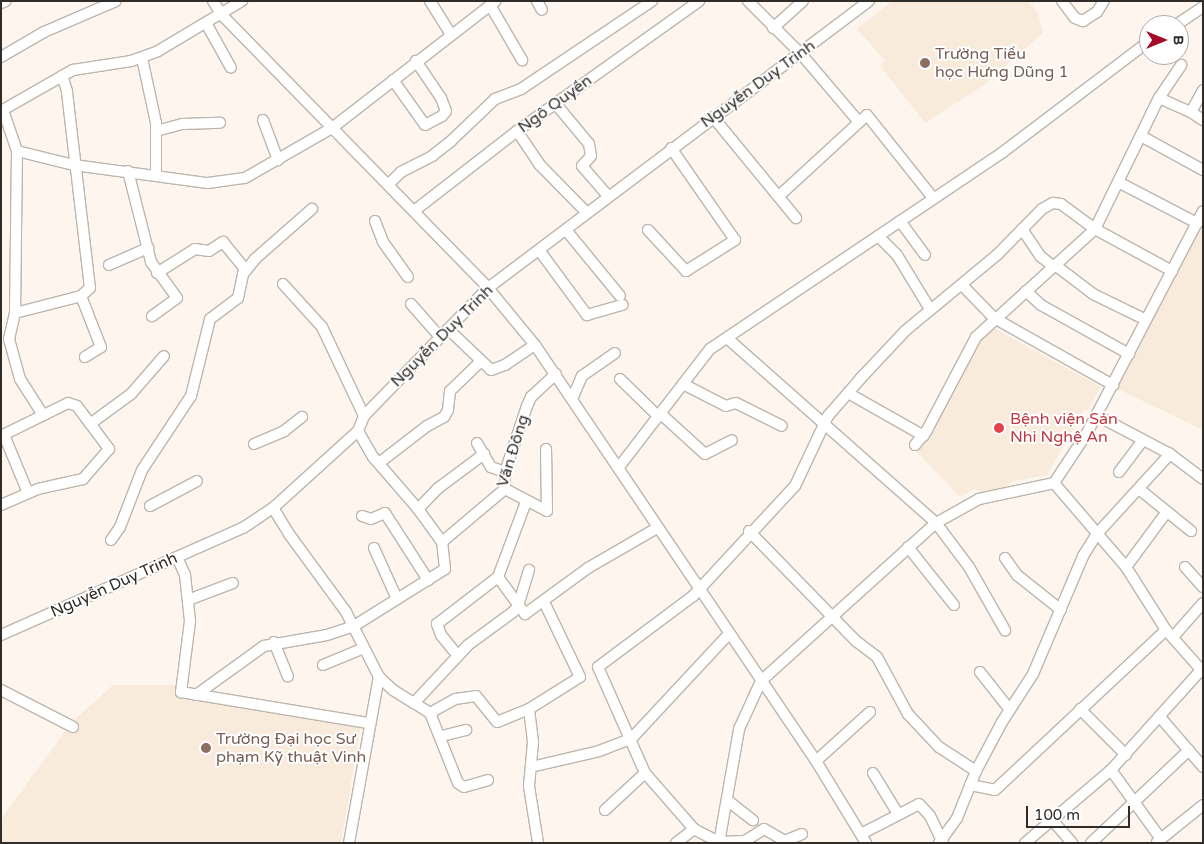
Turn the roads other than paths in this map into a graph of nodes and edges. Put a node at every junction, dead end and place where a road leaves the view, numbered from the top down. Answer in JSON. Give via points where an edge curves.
{"nodes":[{"id":1,"x":6,"y":1,"type":"edge"},
{"id":2,"x":116,"y":1,"type":"edge"},
{"id":3,"x":213,"y":1,"type":"edge"},
{"id":4,"x":242,"y":1,"type":"edge"},
{"id":5,"x":430,"y":1,"type":"edge"},
{"id":6,"x":652,"y":1,"type":"edge"},
{"id":7,"x":699,"y":1,"type":"edge"},
{"id":8,"x":748,"y":1,"type":"edge"},
{"id":9,"x":803,"y":1,"type":"edge"},
{"id":10,"x":869,"y":1,"type":"edge"},
{"id":11,"x":1062,"y":1,"type":"edge"},
{"id":12,"x":1104,"y":1,"type":"edge"},
{"id":13,"x":1,"y":3,"type":"edge"},
{"id":14,"x":493,"y":3,"type":"edge"},
{"id":15,"x":1203,"y":7,"type":"edge"},
{"id":16,"x":221,"y":14,"type":"junction"},
{"id":17,"x":1189,"y":16,"type":"edge"},
{"id":18,"x":206,"y":24,"type":"junction"},
{"id":19,"x":773,"y":28,"type":"junction"},
{"id":20,"x":451,"y":35,"type":"junction"},
{"id":21,"x":1139,"y":49,"type":"edge"},
{"id":22,"x":802,"y":54,"type":"junction"},
{"id":23,"x":1,"y":57,"type":"edge"},
{"id":24,"x":142,"y":58,"type":"junction"},
{"id":25,"x":522,"y":60,"type":"dead end"},
{"id":26,"x":416,"y":61,"type":"junction"},
{"id":27,"x":1181,"y":65,"type":"dead end"},
{"id":28,"x":231,"y":68,"type":"dead end"},
{"id":29,"x":62,"y":76,"type":"junction"},
{"id":30,"x":393,"y":80,"type":"junction"},
{"id":31,"x":1203,"y":90,"type":"edge"},
{"id":32,"x":1159,"y":98,"type":"junction"},
{"id":33,"x":555,"y":103,"type":"junction"},
{"id":34,"x":2,"y":110,"type":"edge"},
{"id":35,"x":1191,"y":112,"type":"junction"},
{"id":36,"x":713,"y":117,"type":"junction"},
{"id":37,"x":264,"y":120,"type":"dead end"},
{"id":38,"x":1203,"y":120,"type":"edge"},
{"id":39,"x":858,"y":121,"type":"junction"},
{"id":40,"x":220,"y":122,"type":"dead end"},
{"id":41,"x":332,"y":128,"type":"junction"},
{"id":42,"x":156,"y":131,"type":"junction"},
{"id":43,"x":516,"y":132,"type":"junction"},
{"id":44,"x":1141,"y":136,"type":"junction"},
{"id":45,"x":672,"y":148,"type":"junction"},
{"id":46,"x":17,"y":151,"type":"junction"},
{"id":47,"x":278,"y":160,"type":"junction"},
{"id":48,"x":74,"y":165,"type":"junction"},
{"id":49,"x":1203,"y":170,"type":"edge"},
{"id":50,"x":128,"y":171,"type":"junction"},
{"id":51,"x":156,"y":175,"type":"junction"},
{"id":52,"x":1120,"y":183,"type":"junction"},
{"id":53,"x":388,"y":185,"type":"junction"},
{"id":54,"x":780,"y":195,"type":"junction"},
{"id":55,"x":608,"y":196,"type":"junction"},
{"id":56,"x":933,"y":198,"type":"junction"},
{"id":57,"x":312,"y":209,"type":"dead end"},
{"id":58,"x":414,"y":211,"type":"junction"},
{"id":59,"x":1203,"y":211,"type":"edge"},
{"id":60,"x":587,"y":213,"type":"junction"},
{"id":61,"x":796,"y":218,"type":"dead end"},
{"id":62,"x":375,"y":221,"type":"dead end"},
{"id":63,"x":900,"y":221,"type":"junction"},
{"id":64,"x":1197,"y":222,"type":"junction"},
{"id":65,"x":1022,"y":229,"type":"junction"},
{"id":66,"x":1095,"y":229,"type":"junction"},
{"id":67,"x":566,"y":230,"type":"junction"},
{"id":68,"x":648,"y":230,"type":"dead end"},
{"id":69,"x":878,"y":236,"type":"junction"},
{"id":70,"x":148,"y":248,"type":"junction"},
{"id":71,"x":539,"y":250,"type":"junction"},
{"id":72,"x":925,"y":255,"type":"dead end"},
{"id":73,"x":109,"y":265,"type":"dead end"},
{"id":74,"x":1054,"y":266,"type":"junction"},
{"id":75,"x":246,"y":270,"type":"junction"},
{"id":76,"x":1172,"y":270,"type":"junction"},
{"id":77,"x":157,"y":273,"type":"junction"},
{"id":78,"x":408,"y":277,"type":"dead end"},
{"id":79,"x":283,"y":284,"type":"dead end"},
{"id":80,"x":962,"y":285,"type":"junction"},
{"id":81,"x":488,"y":288,"type":"junction"},
{"id":82,"x":1026,"y":291,"type":"junction"},
{"id":83,"x":81,"y":296,"type":"junction"},
{"id":84,"x":410,"y":304,"type":"dead end"},
{"id":85,"x":930,"y":309,"type":"junction"},
{"id":86,"x":15,"y":313,"type":"junction"},
{"id":87,"x":152,"y":316,"type":"dead end"},
{"id":88,"x":994,"y":318,"type":"junction"},
{"id":89,"x":1144,"y":320,"type":"junction"},
{"id":90,"x":448,"y":329,"type":"junction"},
{"id":91,"x":440,"y":337,"type":"junction"},
{"id":92,"x":727,"y":338,"type":"junction"},
{"id":93,"x":535,"y":345,"type":"junction"},
{"id":94,"x":615,"y":353,"type":"dead end"},
{"id":95,"x":1129,"y":354,"type":"junction"},
{"id":96,"x":164,"y":356,"type":"dead end"},
{"id":97,"x":85,"y":357,"type":"dead end"},
{"id":98,"x":480,"y":362,"type":"junction"},
{"id":99,"x":556,"y":374,"type":"junction"},
{"id":100,"x":620,"y":379,"type":"dead end"},
{"id":101,"x":683,"y":384,"type":"junction"},
{"id":102,"x":1113,"y":385,"type":"junction"},
{"id":103,"x":848,"y":393,"type":"junction"},
{"id":104,"x":573,"y":397,"type":"junction"},
{"id":105,"x":43,"y":415,"type":"junction"},
{"id":106,"x":660,"y":415,"type":"junction"},
{"id":107,"x":364,"y":416,"type":"junction"},
{"id":108,"x":1096,"y":416,"type":"junction"},
{"id":109,"x":302,"y":417,"type":"dead end"},
{"id":110,"x":90,"y":424,"type":"junction"},
{"id":111,"x":823,"y":425,"type":"junction"},
{"id":112,"x":782,"y":426,"type":"dead end"},
{"id":113,"x":358,"y":431,"type":"junction"},
{"id":114,"x":3,"y":436,"type":"edge"},
{"id":115,"x":924,"y":436,"type":"junction"},
{"id":116,"x":732,"y":440,"type":"dead end"},
{"id":117,"x":1142,"y":442,"type":"junction"},
{"id":118,"x":477,"y":443,"type":"dead end"},
{"id":119,"x":254,"y":444,"type":"dead end"},
{"id":120,"x":916,"y":445,"type":"dead end"},
{"id":121,"x":546,"y":449,"type":"dead end"},
{"id":122,"x":484,"y":454,"type":"junction"},
{"id":123,"x":1170,"y":454,"type":"junction"},
{"id":124,"x":379,"y":463,"type":"junction"},
{"id":125,"x":619,"y":467,"type":"junction"},
{"id":126,"x":505,"y":472,"type":"junction"},
{"id":127,"x":1119,"y":472,"type":"dead end"},
{"id":128,"x":1203,"y":479,"type":"edge"},
{"id":129,"x":197,"y":481,"type":"dead end"},
{"id":130,"x":1054,"y":483,"type":"junction"},
{"id":131,"x":504,"y":489,"type":"junction"},
{"id":132,"x":1138,"y":489,"type":"junction"},
{"id":133,"x":28,"y":493,"type":"junction"},
{"id":134,"x":526,"y":502,"type":"junction"},
{"id":135,"x":1,"y":505,"type":"edge"},
{"id":136,"x":150,"y":506,"type":"dead end"},
{"id":137,"x":273,"y":508,"type":"junction"},
{"id":138,"x":418,"y":509,"type":"junction"},
{"id":139,"x":1166,"y":513,"type":"junction"},
{"id":140,"x":362,"y":516,"type":"dead end"},
{"id":141,"x":936,"y":523,"type":"junction"},
{"id":142,"x":657,"y":528,"type":"junction"},
{"id":143,"x":749,"y":531,"type":"junction"},
{"id":144,"x":1191,"y":531,"type":"dead end"},
{"id":145,"x":1096,"y":535,"type":"junction"},
{"id":146,"x":111,"y":540,"type":"dead end"},
{"id":147,"x":442,"y":542,"type":"junction"},
{"id":148,"x":374,"y":548,"type":"dead end"},
{"id":149,"x":908,"y":548,"type":"junction"},
{"id":150,"x":177,"y":557,"type":"junction"},
{"id":151,"x":1005,"y":558,"type":"dead end"},
{"id":152,"x":1126,"y":567,"type":"junction"},
{"id":153,"x":1184,"y":567,"type":"dead end"},
{"id":154,"x":528,"y":570,"type":"dead end"},
{"id":155,"x":498,"y":577,"type":"junction"},
{"id":156,"x":428,"y":580,"type":"junction"},
{"id":157,"x":233,"y":583,"type":"dead end"},
{"id":158,"x":1203,"y":586,"type":"edge"},
{"id":159,"x":698,"y":588,"type":"junction"},
{"id":160,"x":397,"y":599,"type":"junction"},
{"id":161,"x":188,"y":600,"type":"junction"},
{"id":162,"x":544,"y":602,"type":"junction"},
{"id":163,"x":1203,"y":603,"type":"edge"},
{"id":164,"x":954,"y":605,"type":"dead end"},
{"id":165,"x":518,"y":606,"type":"junction"},
{"id":166,"x":1061,"y":610,"type":"junction"},
{"id":167,"x":832,"y":617,"type":"junction"},
{"id":168,"x":354,"y":626,"type":"junction"},
{"id":169,"x":1005,"y":630,"type":"dead end"},
{"id":170,"x":1169,"y":633,"type":"junction"},
{"id":171,"x":729,"y":634,"type":"junction"},
{"id":172,"x":1,"y":635,"type":"edge"},
{"id":173,"x":274,"y":642,"type":"junction"},
{"id":174,"x":364,"y":648,"type":"junction"},
{"id":175,"x":458,"y":656,"type":"junction"},
{"id":176,"x":323,"y":665,"type":"dead end"},
{"id":177,"x":1202,"y":670,"type":"edge"},
{"id":178,"x":980,"y":672,"type":"dead end"},
{"id":179,"x":288,"y":676,"type":"dead end"},
{"id":180,"x":379,"y":677,"type":"junction"},
{"id":181,"x":761,"y":680,"type":"junction"},
{"id":182,"x":1,"y":690,"type":"edge"},
{"id":183,"x":196,"y":695,"type":"junction"},
{"id":184,"x":414,"y":703,"type":"junction"},
{"id":185,"x":529,"y":709,"type":"junction"},
{"id":186,"x":1010,"y":710,"type":"junction"},
{"id":187,"x":1080,"y":710,"type":"junction"},
{"id":188,"x":870,"y":712,"type":"dead end"},
{"id":189,"x":430,"y":713,"type":"junction"},
{"id":190,"x":1160,"y":717,"type":"junction"},
{"id":191,"x":369,"y":723,"type":"junction"},
{"id":192,"x":70,"y":725,"type":"dead end"},
{"id":193,"x":466,"y":730,"type":"dead end"},
{"id":194,"x":442,"y":736,"type":"junction"},
{"id":195,"x":631,"y":739,"type":"junction"},
{"id":196,"x":1188,"y":750,"type":"junction"},
{"id":197,"x":1126,"y":755,"type":"junction"},
{"id":198,"x":816,"y":761,"type":"junction"},
{"id":199,"x":531,"y":767,"type":"junction"},
{"id":200,"x":1203,"y":767,"type":"edge"},
{"id":201,"x":1111,"y":770,"type":"junction"},
{"id":202,"x":976,"y":771,"type":"junction"},
{"id":203,"x":645,"y":773,"type":"junction"},
{"id":204,"x":874,"y":773,"type":"dead end"},
{"id":205,"x":488,"y":780,"type":"dead end"},
{"id":206,"x":970,"y":785,"type":"junction"},
{"id":207,"x":727,"y":800,"type":"junction"},
{"id":208,"x":1133,"y":802,"type":"junction"},
{"id":209,"x":1203,"y":805,"type":"edge"},
{"id":210,"x":604,"y":810,"type":"dead end"},
{"id":211,"x":898,"y":814,"type":"junction"},
{"id":212,"x":753,"y":820,"type":"dead end"},
{"id":213,"x":1053,"y":821,"type":"junction"},
{"id":214,"x":694,"y":829,"type":"junction"},
{"id":215,"x":802,"y":834,"type":"dead end"},
{"id":216,"x":863,"y":838,"type":"edge"},
{"id":217,"x":1158,"y":841,"type":"edge"},
{"id":218,"x":719,"y":842,"type":"edge"},
{"id":219,"x":941,"y":842,"type":"edge"},
{"id":220,"x":349,"y":843,"type":"edge"},
{"id":221,"x":538,"y":843,"type":"edge"},
{"id":222,"x":676,"y":843,"type":"edge"},
{"id":223,"x":1024,"y":843,"type":"edge"},
{"id":224,"x":1072,"y":843,"type":"edge"},
{"id":225,"x":1091,"y":843,"type":"edge"}],
"edges":[{"from":1,"to":13,"type":"street"},
{"from":2,"to":23,"type":"street","via":[[44,32]]},
{"from":3,"to":16,"type":"street"},
{"from":4,"to":16,"type":"street"},
{"from":5,"to":20,"type":"street"},
{"from":6,"to":53,"type":"street","via":[[521,89],[495,99],[451,141],[432,156],[401,172]]},
{"from":7,"to":33,"type":"street","name":"Ngô Quyền"},
{"from":8,"to":19,"type":"street"},
{"from":9,"to":19,"type":"street"},
{"from":10,"to":22,"type":"street","name":"Nguyễn Duy Trinh"},
{"from":11,"to":12,"type":"street","via":[[1075,18],[1083,21],[1097,12]]},
{"from":14,"to":20,"type":"street"},
{"from":14,"to":25,"type":"street"},
{"from":15,"to":17,"type":"street"},
{"from":16,"to":18,"type":"street"},
{"from":16,"to":41,"type":"street"},
{"from":18,"to":24,"type":"street"},
{"from":18,"to":28,"type":"street"},
{"from":19,"to":22,"type":"street"},
{"from":20,"to":26,"type":"street"},
{"from":21,"to":56,"type":"street","via":[[1003,152]]},
{"from":22,"to":36,"type":"street","name":"Nguyễn Duy Trinh"},
{"from":22,"to":39,"type":"street"},
{"from":24,"to":29,"type":"street","via":[[87,66]]},
{"from":24,"to":42,"type":"street"},
{"from":26,"to":30,"type":"street"},
{"from":26,"to":30,"type":"street","via":[[440,98],[446,111],[442,116],[425,125]]},
{"from":27,"to":32,"type":"street"},
{"from":29,"to":34,"type":"street"},
{"from":29,"to":48,"type":"street","via":[[67,91]]},
{"from":30,"to":41,"type":"street"},
{"from":31,"to":35,"type":"street"},
{"from":32,"to":35,"type":"street"},
{"from":32,"to":44,"type":"street"},
{"from":33,"to":43,"type":"street","name":"Ngô Quyền"},
{"from":33,"to":55,"type":"street","via":[[589,144],[591,156],[582,166]]},
{"from":34,"to":46,"type":"street"},
{"from":35,"to":38,"type":"street"},
{"from":36,"to":45,"type":"street","name":"Nguyễn Duy Trinh"},
{"from":36,"to":54,"type":"street"},
{"from":37,"to":47,"type":"street"},
{"from":39,"to":54,"type":"street"},
{"from":39,"to":56,"type":"street","via":[[867,115]]},
{"from":40,"to":42,"type":"street","via":[[182,124]]},
{"from":41,"to":47,"type":"street"},
{"from":41,"to":53,"type":"street"},
{"from":42,"to":51,"type":"street"},
{"from":43,"to":58,"type":"street","name":"Ngô Quyền"},
{"from":43,"to":60,"type":"street","via":[[539,164]]},
{"from":44,"to":49,"type":"street"},
{"from":44,"to":52,"type":"street"},
{"from":45,"to":55,"type":"street","name":"Nguyễn Duy Trinh"},
{"from":45,"to":68,"type":"street","via":[[735,240],[686,271]]},
{"from":46,"to":48,"type":"street"},
{"from":46,"to":86,"type":"street"},
{"from":47,"to":51,"type":"street","via":[[245,178],[224,183]]},
{"from":48,"to":50,"type":"street"},
{"from":48,"to":83,"type":"street","via":[[89,282],[88,292]]},
{"from":50,"to":51,"type":"street"},
{"from":50,"to":70,"type":"street"},
{"from":52,"to":64,"type":"street"},
{"from":52,"to":66,"type":"street"},
{"from":53,"to":58,"type":"street"},
{"from":54,"to":61,"type":"street"},
{"from":55,"to":60,"type":"street","name":"Nguyễn Duy Trinh"},
{"from":56,"to":63,"type":"street"},
{"from":57,"to":75,"type":"street"},
{"from":58,"to":81,"type":"street"},
{"from":59,"to":64,"type":"street"},
{"from":60,"to":67,"type":"street","name":"Nguyễn Duy Trinh"},
{"from":62,"to":78,"type":"street","via":[[383,242]]},
{"from":63,"to":69,"type":"street"},
{"from":63,"to":72,"type":"street"},
{"from":64,"to":76,"type":"street"},
{"from":65,"to":66,"type":"street","via":[[1053,203],[1072,210]]},
{"from":65,"to":74,"type":"street","via":[[1040,256]]},
{"from":65,"to":80,"type":"street"},
{"from":66,"to":74,"type":"street"},
{"from":66,"to":76,"type":"street"},
{"from":67,"to":71,"type":"street","name":"Nguyễn Duy Trinh"},
{"from":67,"to":71,"type":"street","via":[[621,301],[588,315]]},
{"from":69,"to":85,"type":"street","via":[[897,255]]},
{"from":69,"to":92,"type":"street"},
{"from":70,"to":73,"type":"street"},
{"from":70,"to":77,"type":"street"},
{"from":71,"to":81,"type":"street","name":"Nguyễn Duy Trinh"},
{"from":74,"to":82,"type":"street"},
{"from":74,"to":89,"type":"street","via":[[1093,294]]},
{"from":75,"to":77,"type":"street","via":[[223,242],[209,251],[195,249]]},
{"from":75,"to":146,"type":"street","via":[[238,298],[210,319],[191,396],[142,470],[120,527]]},
{"from":76,"to":89,"type":"street"},
{"from":77,"to":87,"type":"street","via":[[177,298]]},
{"from":79,"to":107,"type":"street","via":[[322,327]]},
{"from":80,"to":85,"type":"street"},
{"from":80,"to":88,"type":"street"},
{"from":81,"to":90,"type":"street","name":"Nguyễn Duy Trinh"},
{"from":81,"to":93,"type":"street"},
{"from":82,"to":88,"type":"street"},
{"from":82,"to":95,"type":"street","via":[[1041,305]]},
{"from":83,"to":86,"type":"street"},
{"from":83,"to":97,"type":"street","via":[[101,347]]},
{"from":84,"to":91,"type":"street"},
{"from":85,"to":103,"type":"street","via":[[882,354]]},
{"from":86,"to":105,"type":"street","via":[[8,331],[12,354],[20,379]]},
{"from":88,"to":102,"type":"street"},
{"from":88,"to":115,"type":"street","via":[[962,359]]},
{"from":89,"to":95,"type":"street"},
{"from":90,"to":91,"type":"street","name":"Nguyễn Duy Trinh"},
{"from":90,"to":98,"type":"street"},
{"from":91,"to":107,"type":"street","name":"Nguyễn Duy Trinh"},
{"from":92,"to":101,"type":"street","via":[[701,357]]},
{"from":92,"to":111,"type":"street"},
{"from":93,"to":98,"type":"street","via":[[496,370]]},
{"from":93,"to":99,"type":"street"},
{"from":94,"to":104,"type":"street","via":[[582,376]]},
{"from":95,"to":102,"type":"street"},
{"from":96,"to":110,"type":"street","via":[[131,394]]},
{"from":98,"to":124,"type":"street","via":[[450,391],[444,417]]},
{"from":99,"to":104,"type":"street"},
{"from":99,"to":126,"type":"street","name":"Văn Đông","via":[[531,396]]},
{"from":100,"to":106,"type":"street"},
{"from":101,"to":106,"type":"street"},
{"from":101,"to":112,"type":"street","via":[[726,406],[736,403]]},
{"from":102,"to":108,"type":"street"},
{"from":103,"to":111,"type":"street"},
{"from":103,"to":115,"type":"street"},
{"from":104,"to":125,"type":"street"},
{"from":105,"to":110,"type":"street","via":[[63,403],[72,403]]},
{"from":105,"to":114,"type":"street"},
{"from":106,"to":116,"type":"street","via":[[706,454]]},
{"from":106,"to":125,"type":"street"},
{"from":107,"to":113,"type":"street","name":"Nguyễn Duy Trinh"},
{"from":108,"to":117,"type":"street"},
{"from":108,"to":130,"type":"street"},
{"from":109,"to":119,"type":"street","via":[[284,431]]},
{"from":110,"to":133,"type":"street","via":[[109,448],[87,476],[70,484]]},
{"from":111,"to":141,"type":"street"},
{"from":111,"to":143,"type":"street","via":[[798,481]]},
{"from":113,"to":124,"type":"street"},
{"from":113,"to":137,"type":"street","name":"Nguyễn Duy Trinh"},
{"from":114,"to":133,"type":"street"},
{"from":115,"to":120,"type":"street"},
{"from":117,"to":123,"type":"street"},
{"from":117,"to":127,"type":"street"},
{"from":118,"to":122,"type":"street"},
{"from":121,"to":134,"type":"street","via":[[543,460],[547,511]]},
{"from":122,"to":126,"type":"street","via":[[491,467]]},
{"from":122,"to":138,"type":"street","via":[[437,489]]},
{"from":123,"to":128,"type":"street"},
{"from":123,"to":132,"type":"street"},
{"from":124,"to":138,"type":"street"},
{"from":125,"to":142,"type":"street"},
{"from":126,"to":131,"type":"street","name":"Văn Đông"},
{"from":129,"to":136,"type":"street"},
{"from":130,"to":141,"type":"street","via":[[979,499]]},
{"from":130,"to":145,"type":"street"},
{"from":131,"to":134,"type":"street"},
{"from":131,"to":147,"type":"street","name":"Văn Đông"},
{"from":132,"to":139,"type":"street"},
{"from":132,"to":145,"type":"street"},
{"from":133,"to":135,"type":"street"},
{"from":134,"to":155,"type":"street"},
{"from":137,"to":150,"type":"street","name":"Nguyễn Duy Trinh","via":[[243,528]]},
{"from":137,"to":168,"type":"street"},
{"from":138,"to":147,"type":"street"},
{"from":139,"to":144,"type":"street"},
{"from":139,"to":152,"type":"street"},
{"from":140,"to":156,"type":"street","via":[[371,518],[385,513]]},
{"from":141,"to":149,"type":"street"},
{"from":141,"to":169,"type":"street","via":[[969,567]]},
{"from":142,"to":159,"type":"street"},
{"from":142,"to":162,"type":"street","via":[[588,568]]},
{"from":143,"to":159,"type":"street"},
{"from":143,"to":167,"type":"street"},
{"from":145,"to":152,"type":"street"},
{"from":145,"to":166,"type":"street","via":[[1083,556]]},
{"from":147,"to":156,"type":"street","via":[[445,569]]},
{"from":148,"to":160,"type":"street"},
{"from":149,"to":164,"type":"street"},
{"from":149,"to":167,"type":"street"},
{"from":150,"to":161,"type":"street","via":[[185,575]]},
{"from":150,"to":172,"type":"street","name":"Nguyễn Duy Trinh"},
{"from":151,"to":166,"type":"street","via":[[1017,576]]},
{"from":152,"to":170,"type":"street"},
{"from":153,"to":158,"type":"street"},
{"from":154,"to":165,"type":"street"},
{"from":155,"to":165,"type":"street"},
{"from":155,"to":175,"type":"street","via":[[437,624],[441,636]]},
{"from":156,"to":160,"type":"street"},
{"from":157,"to":161,"type":"street"},
{"from":159,"to":171,"type":"street"},
{"from":159,"to":195,"type":"street","via":[[692,596],[598,667]]},
{"from":160,"to":168,"type":"street"},
{"from":161,"to":183,"type":"street","via":[[189,633],[180,687],[181,692]]},
{"from":162,"to":165,"type":"street","via":[[525,614]]},
{"from":162,"to":185,"type":"street","via":[[580,677]]},
{"from":163,"to":170,"type":"street"},
{"from":165,"to":175,"type":"street"},
{"from":166,"to":186,"type":"street","via":[[1033,674]]},
{"from":167,"to":181,"type":"street"},
{"from":167,"to":202,"type":"street","via":[[881,663],[908,714],[939,747]]},
{"from":168,"to":173,"type":"street","via":[[327,635]]},
{"from":168,"to":174,"type":"street"},
{"from":170,"to":177,"type":"street"},
{"from":170,"to":187,"type":"street"},
{"from":171,"to":181,"type":"street"},
{"from":171,"to":195,"type":"street"},
{"from":173,"to":179,"type":"street"},
{"from":173,"to":183,"type":"street","via":[[255,650]]},
{"from":174,"to":176,"type":"street"},
{"from":174,"to":180,"type":"street"},
{"from":175,"to":184,"type":"street"},
{"from":177,"to":190,"type":"street"},
{"from":178,"to":186,"type":"street"},
{"from":180,"to":184,"type":"street"},
{"from":180,"to":191,"type":"street"},
{"from":181,"to":198,"type":"street"},
{"from":181,"to":207,"type":"street","via":[[740,729]]},
{"from":182,"to":192,"type":"street"},
{"from":183,"to":191,"type":"street"},
{"from":184,"to":189,"type":"street"},
{"from":185,"to":189,"type":"street","via":[[497,722],[476,696],[455,699]]},
{"from":185,"to":199,"type":"street"},
{"from":186,"to":202,"type":"street"},
{"from":187,"to":197,"type":"street"},
{"from":187,"to":206,"type":"street","via":[[995,790]]},
{"from":188,"to":198,"type":"street"},
{"from":189,"to":194,"type":"street"},
{"from":190,"to":196,"type":"street"},
{"from":190,"to":197,"type":"street"},
{"from":191,"to":220,"type":"street"},
{"from":193,"to":194,"type":"street"},
{"from":194,"to":205,"type":"street","via":[[458,783],[464,787]]},
{"from":195,"to":199,"type":"street","via":[[599,751]]},
{"from":195,"to":203,"type":"street"},
{"from":196,"to":200,"type":"street"},
{"from":196,"to":208,"type":"street"},
{"from":197,"to":201,"type":"street"},
{"from":198,"to":216,"type":"street"},
{"from":199,"to":221,"type":"street","via":[[529,786]]},
{"from":201,"to":208,"type":"street"},
{"from":201,"to":213,"type":"street"},
{"from":202,"to":206,"type":"street"},
{"from":203,"to":210,"type":"street"},
{"from":203,"to":214,"type":"street"},
{"from":204,"to":211,"type":"street"},
{"from":206,"to":219,"type":"street","via":[[957,818]]},
{"from":207,"to":212,"type":"street"},
{"from":207,"to":218,"type":"street"},
{"from":208,"to":217,"type":"street"},
{"from":208,"to":225,"type":"street"},
{"from":209,"to":217,"type":"street"},
{"from":211,"to":216,"type":"street"},
{"from":211,"to":219,"type":"street","via":[[915,805],[923,806]]},
{"from":213,"to":223,"type":"street"},
{"from":213,"to":224,"type":"street"},
{"from":214,"to":218,"type":"street"},
{"from":214,"to":222,"type":"street"},
{"from":215,"to":218,"type":"street","via":[[785,840],[764,829],[745,841]]}]}
